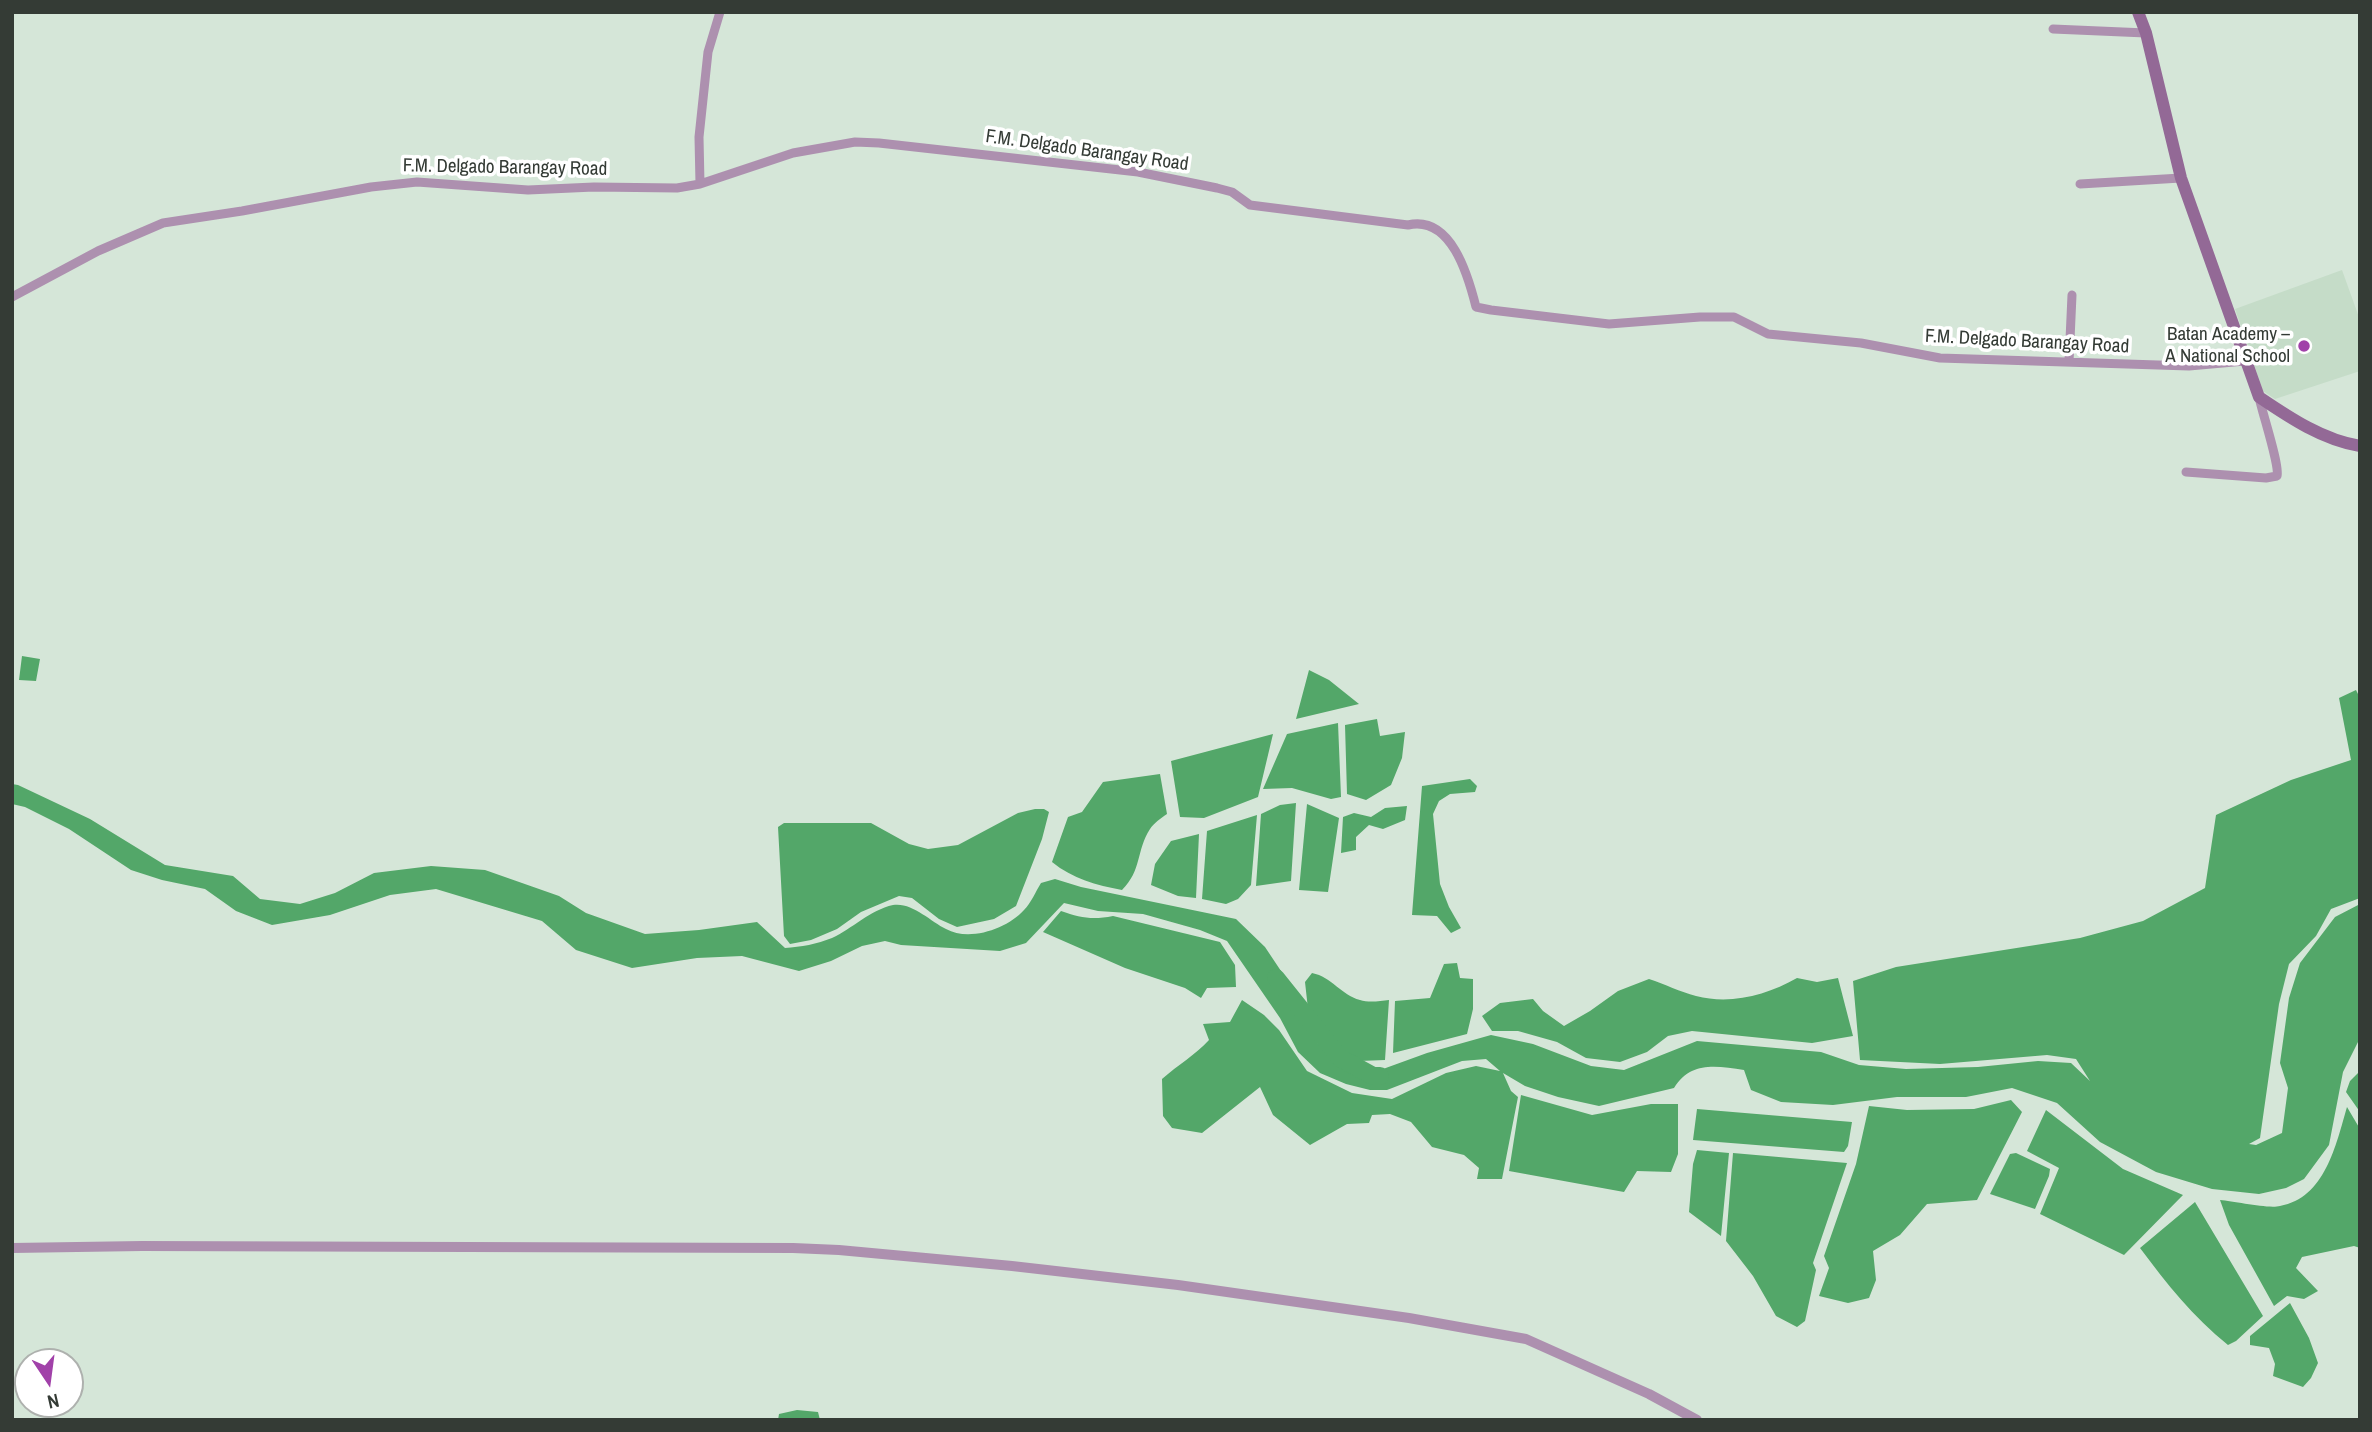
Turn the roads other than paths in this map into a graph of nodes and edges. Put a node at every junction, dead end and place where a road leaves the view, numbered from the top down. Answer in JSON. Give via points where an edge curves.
{"nodes":[{"id":1,"x":720,"y":12,"type":"edge"},
{"id":2,"x":2138,"y":12,"type":"edge"},
{"id":3,"x":2053,"y":29,"type":"dead end"},
{"id":4,"x":2146,"y":33,"type":"junction"},
{"id":5,"x":2181,"y":178,"type":"junction"},
{"id":6,"x":700,"y":184,"type":"junction"},
{"id":7,"x":2080,"y":184,"type":"dead end"},
{"id":8,"x":2072,"y":295,"type":"dead end"},
{"id":9,"x":12,"y":297,"type":"edge"},
{"id":10,"x":2245,"y":361,"type":"junction"},
{"id":11,"x":2069,"y":362,"type":"junction"},
{"id":12,"x":2259,"y":397,"type":"junction"},
{"id":13,"x":2360,"y":446,"type":"edge"},
{"id":14,"x":2186,"y":472,"type":"dead end"},
{"id":15,"x":12,"y":1248,"type":"edge"},
{"id":16,"x":1697,"y":1420,"type":"edge"}],
"edges":[{"from":1,"to":6,"type":"street","via":[[708,52],[699,137]]},
{"from":2,"to":4,"type":"main road"},
{"from":3,"to":4,"type":"street"},
{"from":4,"to":5,"type":"main road"},
{"from":5,"to":7,"type":"street"},
{"from":5,"to":10,"type":"main road"},
{"from":6,"to":9,"type":"street","name":"F.M. Delgado Barangay Road","via":[[528,190],[417,182],[370,187],[163,223]]},
{"from":6,"to":11,"type":"street","name":"F.M. Delgado Barangay Road","via":[[793,153],[855,142],[1139,172],[1232,192],[1250,205],[1431,226],[1463,262],[1476,307],[1609,324],[1726,317],[1768,334],[1861,343],[1929,356]]},
{"from":8,"to":11,"type":"street"},
{"from":10,"to":11,"type":"street","name":"F.M. Delgado Barangay Road","via":[[2189,366]]},
{"from":10,"to":12,"type":"main road"},
{"from":12,"to":13,"type":"main road","via":[[2339,443]]},
{"from":12,"to":14,"type":"street","via":[[2279,469],[2277,476]]},
{"from":15,"to":16,"type":"street","via":[[793,1248],[1012,1266],[1318,1304],[1526,1339]]}]}
